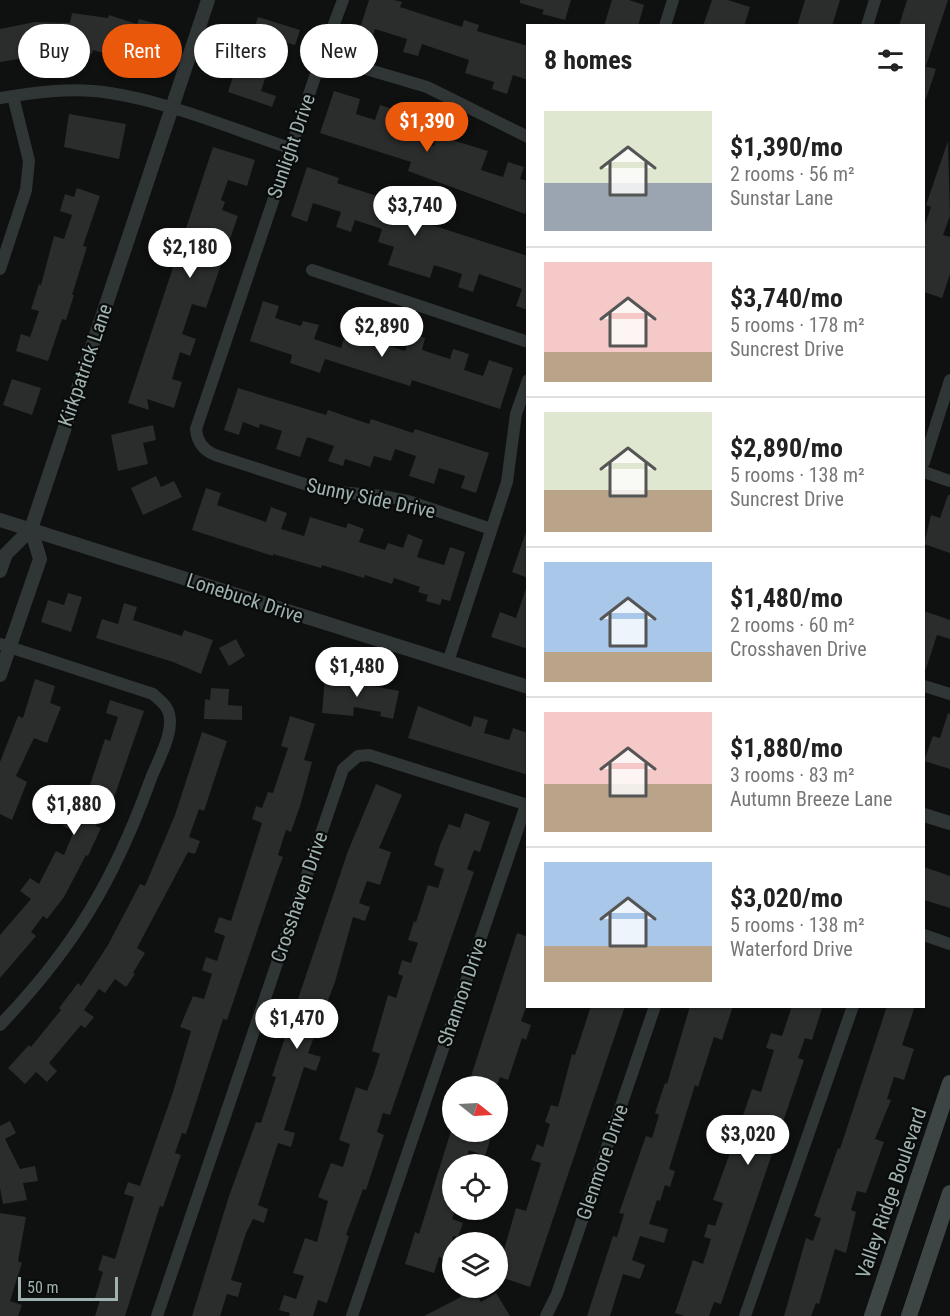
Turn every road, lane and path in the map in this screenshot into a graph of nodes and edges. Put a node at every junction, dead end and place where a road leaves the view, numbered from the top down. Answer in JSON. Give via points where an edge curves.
{"nodes":[{"id":1,"x":208,"y":0,"type":"edge"},
{"id":2,"x":343,"y":0,"type":"edge"},
{"id":3,"x":673,"y":0,"type":"edge"},
{"id":4,"x":875,"y":0,"type":"edge"},
{"id":5,"x":334,"y":24,"type":"edge"},
{"id":6,"x":666,"y":24,"type":"edge"},
{"id":7,"x":868,"y":24,"type":"edge"},
{"id":8,"x":378,"y":73,"type":"edge"},
{"id":9,"x":314,"y":78,"type":"edge"},
{"id":10,"x":13,"y":96,"type":"junction"},
{"id":11,"x":0,"y":99,"type":"edge"},
{"id":12,"x":171,"y":109,"type":"junction"},
{"id":13,"x":526,"y":136,"type":"edge"},
{"id":14,"x":290,"y":148,"type":"junction"},
{"id":15,"x":0,"y":268,"type":"edge"},
{"id":16,"x":312,"y":270,"type":"dead end"},
{"id":17,"x":526,"y":341,"type":"edge"},
{"id":18,"x":950,"y":380,"type":"edge"},
{"id":19,"x":526,"y":386,"type":"edge"},
{"id":20,"x":195,"y":429,"type":"joint"},
{"id":21,"x":925,"y":459,"type":"edge"},
{"id":22,"x":925,"y":472,"type":"edge"},
{"id":23,"x":950,"y":481,"type":"edge"},
{"id":24,"x":0,"y":520,"type":"edge"},
{"id":25,"x":31,"y":529,"type":"junction"},
{"id":26,"x":492,"y":529,"type":"junction"},
{"id":27,"x":0,"y":571,"type":"edge"},
{"id":28,"x":5,"y":646,"type":"edge"},
{"id":29,"x":448,"y":662,"type":"junction"},
{"id":30,"x":0,"y":675,"type":"edge"},
{"id":31,"x":526,"y":686,"type":"edge"},
{"id":32,"x":925,"y":686,"type":"edge"},
{"id":33,"x":950,"y":694,"type":"edge"},
{"id":34,"x":526,"y":805,"type":"edge"},
{"id":35,"x":526,"y":808,"type":"edge"},
{"id":36,"x":925,"y":815,"type":"edge"},
{"id":37,"x":950,"y":823,"type":"edge"},
{"id":38,"x":925,"y":935,"type":"edge"},
{"id":39,"x":950,"y":944,"type":"edge"},
{"id":40,"x":654,"y":1008,"type":"edge"},
{"id":41,"x":852,"y":1008,"type":"edge"},
{"id":42,"x":0,"y":1025,"type":"edge"},
{"id":43,"x":950,"y":1083,"type":"edge"},
{"id":44,"x":950,"y":1193,"type":"edge"},
{"id":45,"x":157,"y":1316,"type":"edge"},
{"id":46,"x":352,"y":1316,"type":"edge"},
{"id":47,"x":546,"y":1316,"type":"edge"},
{"id":48,"x":745,"y":1316,"type":"edge"},
{"id":49,"x":872,"y":1316,"type":"edge"},
{"id":50,"x":909,"y":1316,"type":"edge"}],
"edges":[{"from":1,"to":12,"type":"street","name":"Kirkpatrick Lane"},
{"from":2,"to":5,"type":"street","name":"Sunlight Drive"},
{"from":3,"to":6,"type":"street"},
{"from":4,"to":7,"type":"street"},
{"from":8,"to":13,"type":"street","via":[[427,87]]},
{"from":9,"to":14,"type":"street","name":"Sunlight Drive"},
{"from":10,"to":11,"type":"street"},
{"from":10,"to":12,"type":"street","via":[[73,91],[110,93]]},
{"from":10,"to":15,"type":"street","via":[[29,161],[26,190]]},
{"from":12,"to":14,"type":"street"},
{"from":12,"to":25,"type":"street","name":"Kirkpatrick Lane"},
{"from":14,"to":20,"type":"street","name":"Sunlight Drive"},
{"from":16,"to":17,"type":"street"},
{"from":18,"to":21,"type":"street"},
{"from":19,"to":26,"type":"street","via":[[516,414],[507,482]]},
{"from":20,"to":26,"type":"street","name":"Sunny Side Drive","via":[[201,446],[215,455],[326,491],[408,501]]},
{"from":22,"to":23,"type":"street"},
{"from":24,"to":25,"type":"street"},
{"from":25,"to":27,"type":"street","via":[[6,554]]},
{"from":25,"to":28,"type":"street","via":[[40,559]]},
{"from":25,"to":29,"type":"street","name":"Lonebuck Drive"},
{"from":26,"to":29,"type":"street"},
{"from":28,"to":30,"type":"street"},
{"from":28,"to":42,"type":"street","via":[[153,694],[167,708],[170,729],[133,829],[88,917],[41,980]]},
{"from":29,"to":31,"type":"street","name":"Lonebuck Drive"},
{"from":32,"to":33,"type":"street"},
{"from":34,"to":45,"type":"street","name":"Crosshaven Drive","via":[[369,755],[358,756],[343,769]]},
{"from":35,"to":46,"type":"street","name":"Shannon Drive"},
{"from":36,"to":37,"type":"street"},
{"from":38,"to":39,"type":"street"},
{"from":40,"to":47,"type":"street","name":"Glenmore Drive","via":[[557,1294]]},
{"from":41,"to":48,"type":"street"},
{"from":43,"to":49,"type":"main road","name":"Valley Ridge Boulevard"},
{"from":44,"to":50,"type":"main road"}]}
